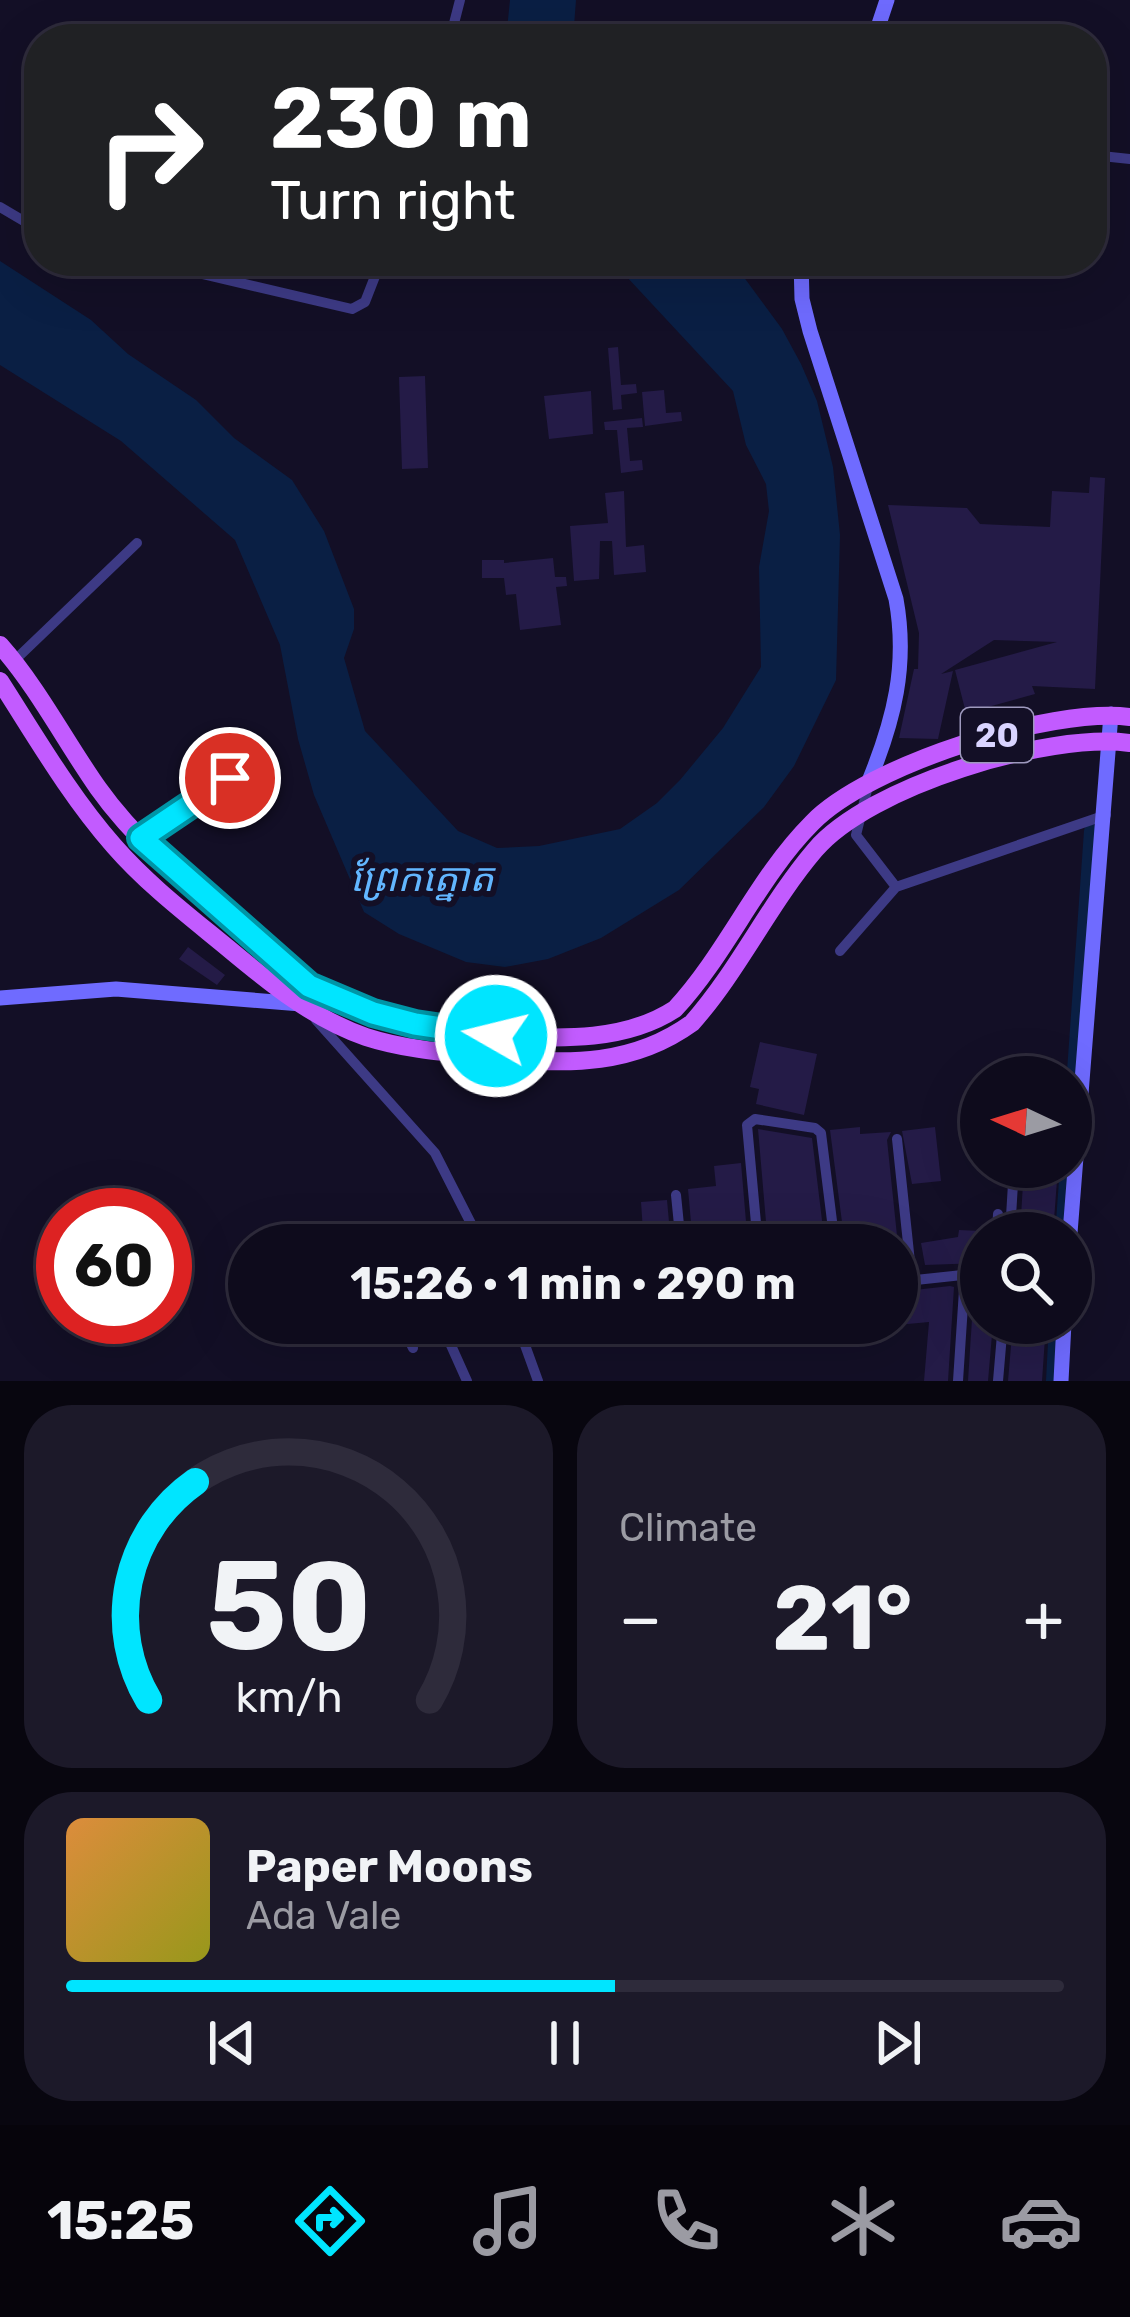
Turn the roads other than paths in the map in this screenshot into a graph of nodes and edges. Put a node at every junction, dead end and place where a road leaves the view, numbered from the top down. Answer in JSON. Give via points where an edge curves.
{"nodes":[{"id":1,"x":211,"y":276,"type":"edge"},
{"id":2,"x":375,"y":276,"type":"edge"},
{"id":3,"x":801,"y":276,"type":"edge"},
{"id":4,"x":137,"y":543,"type":"dead end"},
{"id":5,"x":0,"y":645,"type":"edge"},
{"id":6,"x":14,"y":661,"type":"junction"},
{"id":7,"x":0,"y":681,"type":"edge"},
{"id":8,"x":1121,"y":716,"type":"edge"},
{"id":9,"x":1120,"y":741,"type":"edge"},
{"id":10,"x":230,"y":778,"type":"dead end"},
{"id":11,"x":869,"y":782,"type":"junction"},
{"id":12,"x":1106,"y":815,"type":"junction"},
{"id":13,"x":857,"y":817,"type":"junction"},
{"id":14,"x":141,"y":838,"type":"junction"},
{"id":15,"x":896,"y":887,"type":"junction"},
{"id":16,"x":840,"y":951,"type":"dead end"},
{"id":17,"x":305,"y":995,"type":"junction"},
{"id":18,"x":0,"y":998,"type":"edge"},
{"id":19,"x":496,"y":1036,"type":"junction"},
{"id":20,"x":494,"y":1057,"type":"junction"},
{"id":21,"x":897,"y":1139,"type":"dead end"},
{"id":22,"x":676,"y":1195,"type":"dead end"},
{"id":23,"x":1072,"y":1212,"type":"edge"},
{"id":24,"x":469,"y":1224,"type":"edge"},
{"id":25,"x":679,"y":1224,"type":"edge"},
{"id":26,"x":756,"y":1224,"type":"edge"},
{"id":27,"x":832,"y":1224,"type":"edge"},
{"id":28,"x":906,"y":1224,"type":"edge"},
{"id":29,"x":960,"y":1275,"type":"edge"},
{"id":30,"x":918,"y":1280,"type":"edge"},
{"id":31,"x":411,"y":1344,"type":"edge"},
{"id":32,"x":450,"y":1344,"type":"edge"},
{"id":33,"x":525,"y":1344,"type":"edge"},
{"id":34,"x":960,"y":1344,"type":"edge"},
{"id":35,"x":1001,"y":1344,"type":"edge"},
{"id":36,"x":1063,"y":1344,"type":"edge"},
{"id":37,"x":413,"y":1348,"type":"dead end"},
{"id":38,"x":467,"y":1381,"type":"edge"},
{"id":39,"x":538,"y":1381,"type":"edge"},
{"id":40,"x":958,"y":1381,"type":"edge"},
{"id":41,"x":998,"y":1381,"type":"edge"},
{"id":42,"x":1061,"y":1381,"type":"edge"}],
"edges":[{"from":1,"to":2,"type":"street","via":[[352,309],[365,302]]},
{"from":3,"to":11,"type":"street","via":[[810,331],[902,628],[897,700]]},
{"from":4,"to":6,"type":"street"},
{"from":5,"to":6,"type":"main road","number":"20"},
{"from":6,"to":14,"type":"main road","number":"20"},
{"from":7,"to":17,"type":"main road","number":"20","via":[[81,806],[147,881],[273,986]]},
{"from":8,"to":9,"type":"street"},
{"from":8,"to":11,"type":"main road","number":"20","via":[[1087,715],[980,739]]},
{"from":9,"to":12,"type":"street"},
{"from":9,"to":13,"type":"main road","number":"20","via":[[1087,740],[985,762]]},
{"from":10,"to":14,"type":"street"},
{"from":11,"to":13,"type":"street"},
{"from":11,"to":19,"type":"main road","number":"20","via":[[813,821],[675,1009],[655,1022],[580,1038]]},
{"from":12,"to":15,"type":"street"},
{"from":12,"to":23,"type":"street"},
{"from":13,"to":15,"type":"street","via":[[856,835]]},
{"from":13,"to":20,"type":"main road","number":"20","via":[[814,851],[708,1005],[665,1042],[580,1062]]},
{"from":14,"to":17,"type":"main road","number":"20"},
{"from":15,"to":16,"type":"street"},
{"from":17,"to":18,"type":"street","via":[[116,989]]},
{"from":17,"to":19,"type":"main road","number":"20"},
{"from":17,"to":20,"type":"main road","number":"20","via":[[364,1036]]},
{"from":17,"to":24,"type":"street","via":[[435,1153]]},
{"from":19,"to":20,"type":"main road"},
{"from":21,"to":28,"type":"street"},
{"from":22,"to":25,"type":"street"},
{"from":26,"to":27,"type":"street","via":[[747,1125],[755,1119],[821,1133]]},
{"from":29,"to":30,"type":"street"},
{"from":31,"to":37,"type":"street"},
{"from":32,"to":38,"type":"street"},
{"from":33,"to":39,"type":"street"},
{"from":34,"to":40,"type":"street"},
{"from":35,"to":41,"type":"street"},
{"from":36,"to":42,"type":"street"}]}
